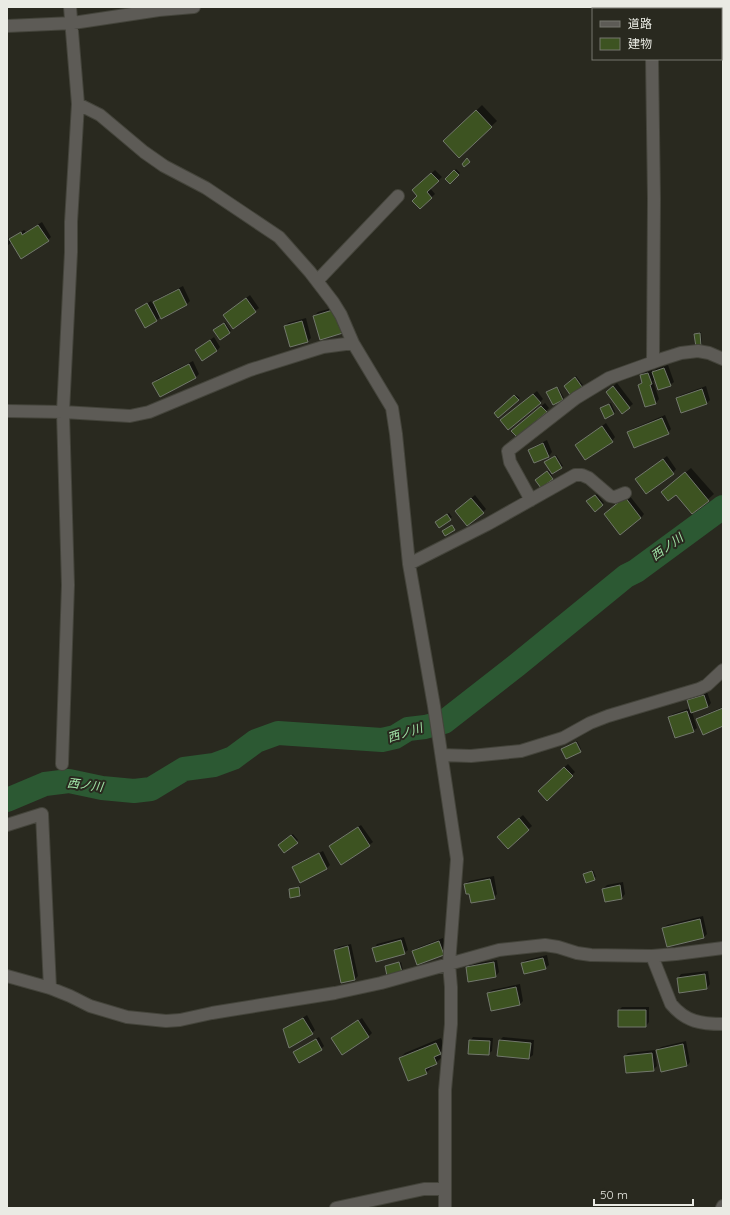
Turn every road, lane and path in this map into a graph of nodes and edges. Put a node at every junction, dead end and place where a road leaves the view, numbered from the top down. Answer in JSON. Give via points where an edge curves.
{"nodes":[{"id":1,"x":70,"y":7,"type":"edge"},
{"id":2,"x":194,"y":7,"type":"edge"},
{"id":3,"x":73,"y":23,"type":"junction"},
{"id":4,"x":7,"y":26,"type":"edge"},
{"id":5,"x":652,"y":60,"type":"edge"},
{"id":6,"x":78,"y":104,"type":"junction"},
{"id":7,"x":398,"y":196,"type":"dead end"},
{"id":8,"x":317,"y":281,"type":"junction"},
{"id":9,"x":353,"y":343,"type":"junction"},
{"id":10,"x":723,"y":359,"type":"edge"},
{"id":11,"x":653,"y":362,"type":"junction"},
{"id":12,"x":7,"y":411,"type":"edge"},
{"id":13,"x":64,"y":412,"type":"junction"},
{"id":14,"x":625,"y":493,"type":"dead end"},
{"id":15,"x":531,"y":500,"type":"junction"},
{"id":16,"x":409,"y":564,"type":"junction"},
{"id":17,"x":723,"y":670,"type":"edge"},
{"id":18,"x":442,"y":754,"type":"junction"},
{"id":19,"x":62,"y":764,"type":"dead end"},
{"id":20,"x":7,"y":825,"type":"edge"},
{"id":21,"x":723,"y":948,"type":"edge"},
{"id":22,"x":652,"y":956,"type":"junction"},
{"id":23,"x":449,"y":964,"type":"junction"},
{"id":24,"x":7,"y":976,"type":"edge"},
{"id":25,"x":50,"y":988,"type":"junction"},
{"id":26,"x":723,"y":1024,"type":"edge"},
{"id":27,"x":445,"y":1189,"type":"junction"},
{"id":28,"x":336,"y":1208,"type":"edge"},
{"id":29,"x":445,"y":1208,"type":"edge"}],
"edges":[{"from":1,"to":3,"type":"street"},
{"from":2,"to":3,"type":"street"},
{"from":3,"to":4,"type":"street"},
{"from":3,"to":6,"type":"street"},
{"from":5,"to":11,"type":"street"},
{"from":6,"to":8,"type":"street","via":[[100,115],[164,166],[206,188],[279,237]]},
{"from":6,"to":13,"type":"street"},
{"from":7,"to":8,"type":"street"},
{"from":8,"to":9,"type":"street","via":[[342,314]]},
{"from":9,"to":13,"type":"street","via":[[323,347],[250,370],[149,412],[130,416]]},
{"from":9,"to":16,"type":"street","via":[[392,408]]},
{"from":10,"to":11,"type":"street","via":[[698,351],[681,353]]},
{"from":11,"to":15,"type":"street","via":[[609,378],[594,387],[508,451],[510,462]]},
{"from":12,"to":13,"type":"street"},
{"from":13,"to":19,"type":"street","via":[[68,585]]},
{"from":14,"to":15,"type":"street","via":[[610,496],[582,475],[571,477]]},
{"from":15,"to":16,"type":"street"},
{"from":16,"to":18,"type":"street"},
{"from":17,"to":18,"type":"street","via":[[699,689],[608,716],[563,738],[521,751],[471,756]]},
{"from":18,"to":23,"type":"street","via":[[457,859]]},
{"from":20,"to":25,"type":"street","via":[[42,814]]},
{"from":21,"to":22,"type":"street"},
{"from":22,"to":23,"type":"street","via":[[591,955],[545,945],[499,950]]},
{"from":22,"to":26,"type":"street","via":[[676,1011],[697,1022]]},
{"from":23,"to":25,"type":"street","via":[[350,990],[166,1021],[127,1017],[90,1006]]},
{"from":23,"to":27,"type":"street","via":[[452,987],[445,1090]]},
{"from":24,"to":25,"type":"street"},
{"from":27,"to":28,"type":"street","via":[[424,1189]]},
{"from":27,"to":29,"type":"street"}]}
